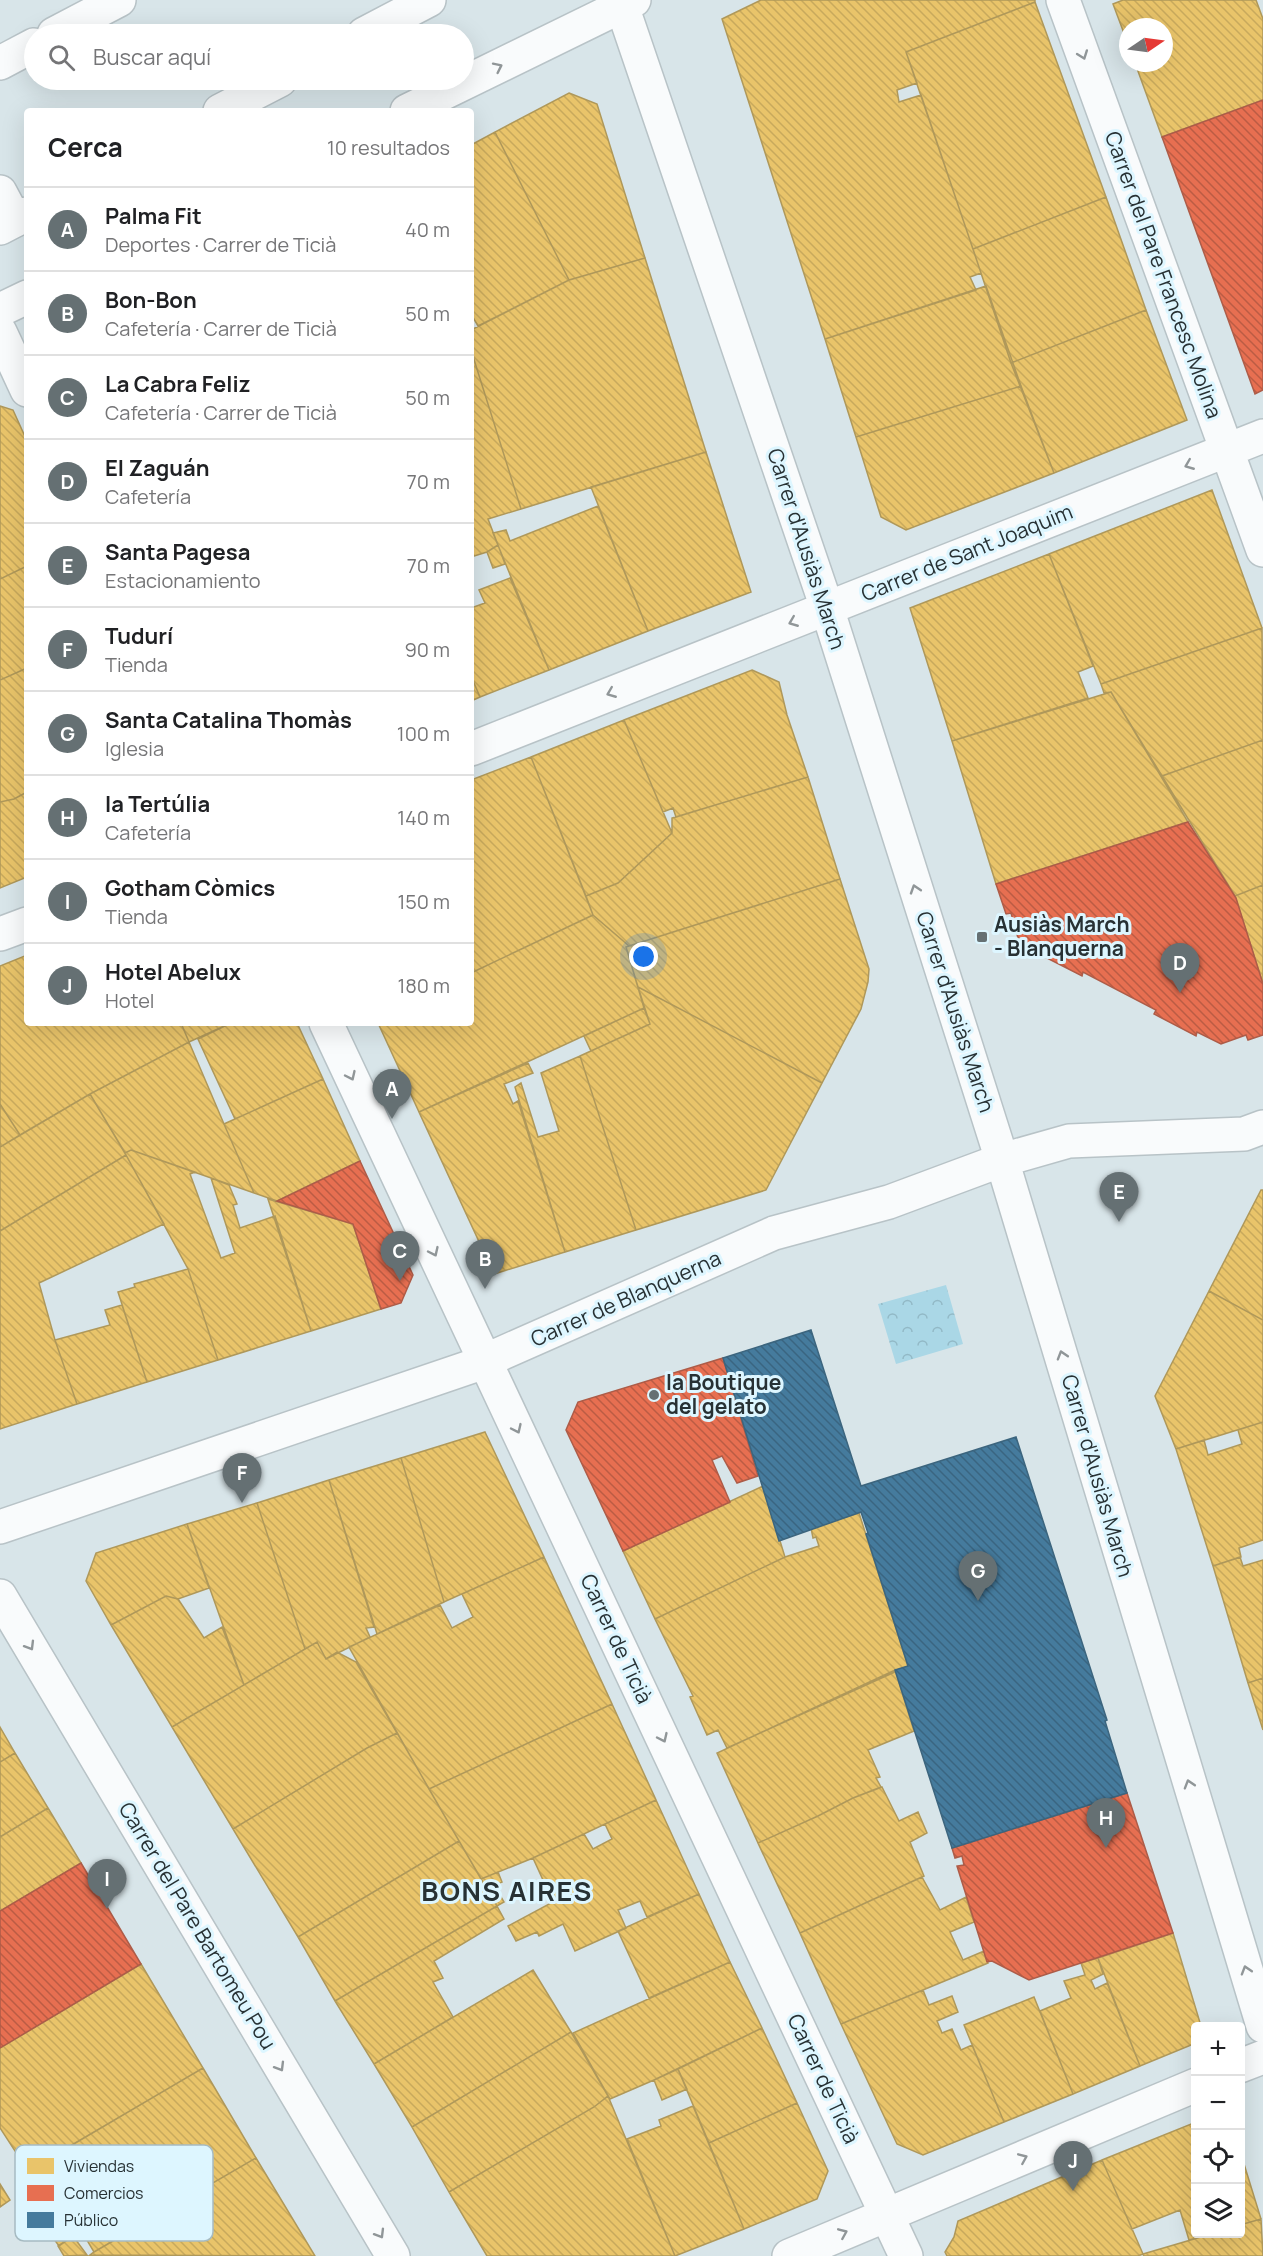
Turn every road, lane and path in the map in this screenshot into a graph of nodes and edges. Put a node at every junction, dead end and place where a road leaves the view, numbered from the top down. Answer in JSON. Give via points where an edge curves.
{"nodes":[{"id":1,"x":118,"y":0,"type":"edge"},
{"id":2,"x":429,"y":0,"type":"edge"},
{"id":3,"x":1063,"y":0,"type":"edge"},
{"id":4,"x":626,"y":2,"type":"edge"},
{"id":5,"x":73,"y":24,"type":"edge"},
{"id":6,"x":383,"y":24,"type":"edge"},
{"id":7,"x":24,"y":50,"type":"edge"},
{"id":8,"x":0,"y":63,"type":"edge"},
{"id":9,"x":474,"y":78,"type":"edge"},
{"id":10,"x":260,"y":90,"type":"edge"},
{"id":11,"x":449,"y":90,"type":"edge"},
{"id":12,"x":226,"y":108,"type":"edge"},
{"id":13,"x":413,"y":108,"type":"edge"},
{"id":14,"x":24,"y":298,"type":"edge"},
{"id":15,"x":0,"y":310,"type":"edge"},
{"id":16,"x":0,"y":333,"type":"edge"},
{"id":17,"x":24,"y":384,"type":"edge"},
{"id":18,"x":1263,"y":436,"type":"edge"},
{"id":19,"x":1227,"y":450,"type":"junction"},
{"id":20,"x":1263,"y":550,"type":"edge"},
{"id":21,"x":827,"y":608,"type":"junction"},
{"id":22,"x":474,"y":747,"type":"edge"},
{"id":23,"x":24,"y":925,"type":"edge"},
{"id":24,"x":0,"y":934,"type":"edge"},
{"id":25,"x":327,"y":1026,"type":"edge"},
{"id":26,"x":1263,"y":1127,"type":"edge"},
{"id":27,"x":1002,"y":1160,"type":"junction"},
{"id":28,"x":486,"y":1361,"type":"junction"},
{"id":29,"x":0,"y":1527,"type":"edge"},
{"id":30,"x":0,"y":1596,"type":"edge"},
{"id":31,"x":1263,"y":2026,"type":"edge"},
{"id":32,"x":1263,"y":2057,"type":"edge"},
{"id":33,"x":1245,"y":2064,"type":"edge"},
{"id":34,"x":1191,"y":2087,"type":"edge"},
{"id":35,"x":887,"y":2215,"type":"junction"},
{"id":36,"x":393,"y":2256,"type":"edge"},
{"id":37,"x":789,"y":2256,"type":"edge"},
{"id":38,"x":906,"y":2256,"type":"edge"}],
"edges":[{"from":1,"to":5,"type":"street"},
{"from":2,"to":6,"type":"street"},
{"from":3,"to":19,"type":"street","name":"Carrer del Pare Francesc Molina","one_way":true},
{"from":9,"to":4,"type":"street","one_way":true},
{"from":4,"to":21,"type":"street","name":"Carrer d'Ausiàs March"},
{"from":7,"to":8,"type":"street"},
{"from":10,"to":12,"type":"street"},
{"from":13,"to":11,"type":"street","one_way":true},
{"from":14,"to":15,"type":"street"},
{"from":16,"to":17,"type":"street"},
{"from":18,"to":19,"type":"street","name":"Carrer de Sant Joaquim"},
{"from":19,"to":20,"type":"street","name":"Carrer del Pare Francesc Molina"},
{"from":19,"to":21,"type":"street","name":"Carrer de Sant Joaquim","one_way":true},
{"from":21,"to":22,"type":"street","name":"Carrer de Sant Joaquim","one_way":true},
{"from":27,"to":21,"type":"street","name":"Carrer d'Ausiàs March","one_way":true},
{"from":23,"to":24,"type":"street"},
{"from":25,"to":28,"type":"street","name":"Carrer de Ticià","one_way":true},
{"from":26,"to":27,"type":"street","name":"Carrer de Blanquerna","via":[[1244,1134],[1069,1141]]},
{"from":27,"to":28,"type":"street","name":"Carrer de Blanquerna","via":[[889,1202],[774,1233]]},
{"from":31,"to":27,"type":"street","name":"Carrer d'Ausiàs March","one_way":true},
{"from":28,"to":29,"type":"street","name":"Carrer de Blanquerna"},
{"from":28,"to":35,"type":"street","name":"Carrer de Ticià","one_way":true},
{"from":30,"to":36,"type":"street","name":"Carrer del Pare Bartomeu Pou","one_way":true},
{"from":32,"to":33,"type":"street"},
{"from":35,"to":34,"type":"street","one_way":true},
{"from":37,"to":35,"type":"street","one_way":true},
{"from":35,"to":38,"type":"street","name":"Carrer de Ticià"}]}
